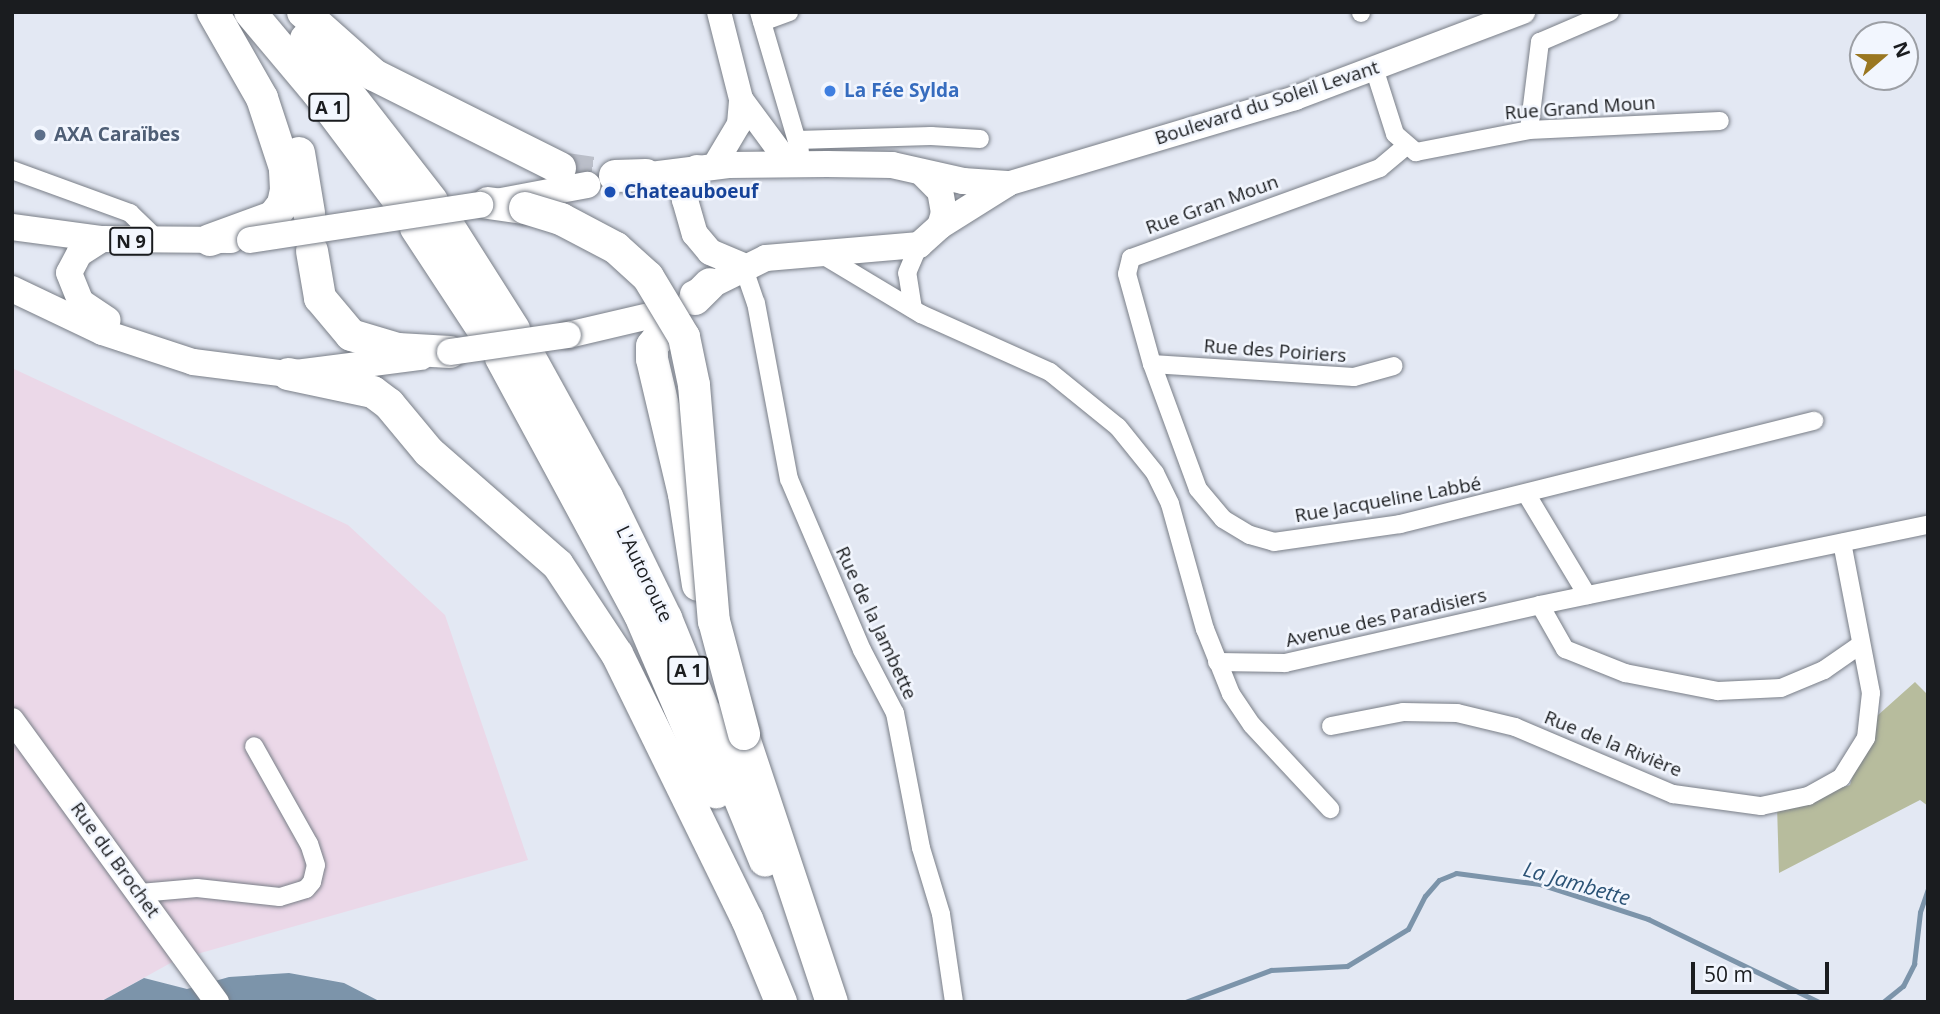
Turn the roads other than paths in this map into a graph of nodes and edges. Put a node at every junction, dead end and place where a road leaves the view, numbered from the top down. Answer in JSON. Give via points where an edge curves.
{"nodes":[{"id":1,"x":213,"y":12,"type":"edge"},
{"id":2,"x":229,"y":12,"type":"edge"},
{"id":3,"x":250,"y":12,"type":"edge"},
{"id":4,"x":285,"y":12,"type":"edge"},
{"id":5,"x":303,"y":12,"type":"edge"},
{"id":6,"x":719,"y":12,"type":"edge"},
{"id":7,"x":789,"y":12,"type":"edge"},
{"id":8,"x":1523,"y":12,"type":"edge"},
{"id":9,"x":1611,"y":12,"type":"edge"},
{"id":10,"x":761,"y":17,"type":"edge"},
{"id":11,"x":1374,"y":68,"type":"junction"},
{"id":12,"x":741,"y":99,"type":"junction"},
{"id":13,"x":1720,"y":121,"type":"dead end"},
{"id":14,"x":1529,"y":130,"type":"junction"},
{"id":15,"x":980,"y":139,"type":"dead end"},
{"id":16,"x":1406,"y":146,"type":"junction"},
{"id":17,"x":797,"y":156,"type":"junction"},
{"id":18,"x":705,"y":167,"type":"junction"},
{"id":19,"x":560,"y":168,"type":"tunnel mouth"},
{"id":20,"x":12,"y":170,"type":"edge"},
{"id":21,"x":921,"y":172,"type":"junction"},
{"id":22,"x":1007,"y":184,"type":"junction"},
{"id":23,"x":484,"y":204,"type":"junction"},
{"id":24,"x":309,"y":213,"type":"dead end"},
{"id":25,"x":424,"y":214,"type":"junction"},
{"id":26,"x":940,"y":226,"type":"junction"},
{"id":27,"x":12,"y":227,"type":"edge"},
{"id":28,"x":249,"y":233,"type":"junction"},
{"id":29,"x":102,"y":239,"type":"junction"},
{"id":30,"x":210,"y":240,"type":"joint"},
{"id":31,"x":160,"y":242,"type":"junction"},
{"id":32,"x":919,"y":244,"type":"junction"},
{"id":33,"x":312,"y":251,"type":"dead end"},
{"id":34,"x":819,"y":253,"type":"junction"},
{"id":35,"x":743,"y":266,"type":"junction"},
{"id":36,"x":12,"y":289,"type":"edge"},
{"id":37,"x":700,"y":292,"type":"dead end"},
{"id":38,"x":913,"y":309,"type":"junction"},
{"id":39,"x":665,"y":319,"type":"joint"},
{"id":40,"x":507,"y":343,"type":"junction"},
{"id":41,"x":450,"y":352,"type":"junction"},
{"id":42,"x":163,"y":354,"type":"junction"},
{"id":43,"x":1152,"y":364,"type":"junction"},
{"id":44,"x":1394,"y":366,"type":"dead end"},
{"id":45,"x":288,"y":374,"type":"junction"},
{"id":46,"x":1814,"y":421,"type":"dead end"},
{"id":47,"x":1527,"y":495,"type":"junction"},
{"id":48,"x":1928,"y":525,"type":"edge"},
{"id":49,"x":1842,"y":543,"type":"junction"},
{"id":50,"x":1587,"y":595,"type":"junction"},
{"id":51,"x":1540,"y":605,"type":"junction"},
{"id":52,"x":1860,"y":645,"type":"junction"},
{"id":53,"x":1217,"y":662,"type":"junction"},
{"id":54,"x":12,"y":720,"type":"edge"},
{"id":55,"x":1331,"y":726,"type":"dead end"},
{"id":56,"x":744,"y":734,"type":"junction"},
{"id":57,"x":254,"y":746,"type":"dead end"},
{"id":58,"x":1330,"y":809,"type":"dead end"},
{"id":59,"x":139,"y":893,"type":"junction"},
{"id":60,"x":217,"y":1002,"type":"edge"},
{"id":61,"x":780,"y":1002,"type":"edge"},
{"id":62,"x":788,"y":1002,"type":"edge"},
{"id":63,"x":810,"y":1002,"type":"edge"},
{"id":64,"x":832,"y":1002,"type":"edge"},
{"id":65,"x":954,"y":1002,"type":"edge"}],
"edges":[{"from":1,"to":28,"type":"highway","via":[[262,97],[285,168],[281,208]]},
{"from":2,"to":24,"type":"highway","via":[[255,47],[284,103],[303,169]]},
{"from":3,"to":25,"type":"highway","name":"L'Autoroute","number":"A 1"},
{"from":4,"to":25,"type":"highway","name":"L'Autoroute","number":"A 1"},
{"from":5,"to":19,"type":"highway","via":[[374,75]]},
{"from":6,"to":12,"type":"main road"},
{"from":7,"to":10,"type":"street"},
{"from":8,"to":11,"type":"main road","name":"Boulevard du Soleil Levant"},
{"from":9,"to":14,"type":"street","via":[[1540,42]]},
{"from":10,"to":17,"type":"street"},
{"from":11,"to":16,"type":"street","via":[[1392,125]]},
{"from":11,"to":22,"type":"main road","name":"Boulevard du Soleil Levant","via":[[1295,98]]},
{"from":12,"to":17,"type":"main road"},
{"from":12,"to":18,"type":"main road","via":[[739,124]]},
{"from":13,"to":14,"type":"street","name":"Rue Grand Moun"},
{"from":14,"to":16,"type":"street","name":"Rue Grand Moun","via":[[1433,150],[1416,152]]},
{"from":15,"to":17,"type":"street","via":[[931,136]]},
{"from":16,"to":43,"type":"street","name":"Rue Gran Moun","via":[[1380,168],[1131,258],[1127,274]]},
{"from":17,"to":18,"type":"main road","name":"Boulevard du Soleil Levant"},
{"from":17,"to":21,"type":"main road","name":"Boulevard du Soleil Levant"},
{"from":18,"to":23,"type":"main road","name":"Boulevard du Soleil Levant"},
{"from":18,"to":35,"type":"main road","via":[[685,200],[691,226],[710,252]]},
{"from":20,"to":31,"type":"street","via":[[130,213]]},
{"from":21,"to":22,"type":"main road","name":"Boulevard du Soleil Levant"},
{"from":21,"to":26,"type":"main road","via":[[942,197]]},
{"from":22,"to":26,"type":"main road","name":"Boulevard du Soleil Levant"},
{"from":23,"to":28,"type":"main road","name":"Boulevard du Soleil Levant","bridge":true,"via":[[353,225]]},
{"from":23,"to":56,"type":"highway","bridge":true,"via":[[525,208],[561,219],[616,248],[648,277],[684,337],[694,385],[714,621]]},
{"from":25,"to":40,"type":"highway","name":"L'Autoroute","number":"A 1"},
{"from":26,"to":32,"type":"main road","name":"Boulevard du Soleil Levant"},
{"from":27,"to":29,"type":"main road","number":"N 9"},
{"from":28,"to":30,"type":"highway"},
{"from":29,"to":31,"type":"main road","number":"N 9"},
{"from":29,"to":42,"type":"main road","via":[[72,262],[69,273],[76,294],[92,310]]},
{"from":30,"to":31,"type":"main road","number":"N 9"},
{"from":32,"to":34,"type":"main road"},
{"from":32,"to":38,"type":"street","via":[[907,273]]},
{"from":33,"to":41,"type":"highway","via":[[320,298],[351,335],[389,347]]},
{"from":34,"to":35,"type":"main road","via":[[784,255]]},
{"from":34,"to":38,"type":"street"},
{"from":35,"to":37,"type":"main road"},
{"from":35,"to":65,"type":"street","name":"Rue de la Jambette","via":[[756,303],[789,480],[862,650],[895,713],[921,848],[941,914]]},
{"from":36,"to":42,"type":"main road"},
{"from":38,"to":53,"type":"street","via":[[1050,372],[1118,427],[1155,472],[1170,504]]},
{"from":39,"to":41,"type":"main road","bridge":true},
{"from":39,"to":56,"type":"highway","bridge":true,"via":[[652,346],[652,359],[684,494],[705,628]]},
{"from":40,"to":62,"type":"highway","name":"L'Autoroute","number":"A 1","via":[[640,615],[709,773]]},
{"from":40,"to":63,"type":"highway","name":"L'Autoroute","number":"A 1","via":[[601,486],[671,630],[780,900]]},
{"from":41,"to":45,"type":"main road"},
{"from":42,"to":45,"type":"main road"},
{"from":43,"to":44,"type":"street","name":"Rue des Poiriers","via":[[1354,377]]},
{"from":43,"to":47,"type":"street","name":"Rue Jacqueline Labbé","via":[[1198,489],[1223,519],[1250,535],[1287,540],[1400,524]]},
{"from":45,"to":61,"type":"highway","via":[[373,392],[389,404],[429,452],[558,565],[617,654],[747,919]]},
{"from":46,"to":47,"type":"street","name":"Rue Jacqueline Labbé"},
{"from":47,"to":50,"type":"street"},
{"from":48,"to":49,"type":"street","name":"Avenue des Paradisiers"},
{"from":49,"to":50,"type":"street","name":"Avenue des Paradisiers"},
{"from":49,"to":52,"type":"street","name":"Rue de la Rivière"},
{"from":50,"to":51,"type":"street","name":"Avenue des Paradisiers"},
{"from":51,"to":52,"type":"street","via":[[1565,649],[1625,673],[1718,691],[1782,688],[1824,670]]},
{"from":51,"to":53,"type":"street","name":"Avenue des Paradisiers","via":[[1285,663]]},
{"from":52,"to":55,"type":"street","name":"Rue de la Rivière","via":[[1871,693],[1866,738],[1841,778],[1808,796],[1761,806],[1673,794],[1515,727],[1457,713],[1403,712]]},
{"from":53,"to":58,"type":"street","via":[[1252,725]]},
{"from":54,"to":59,"type":"main road","name":"Rue du Brochet"},
{"from":56,"to":64,"type":"highway"},
{"from":57,"to":59,"type":"street","via":[[309,844],[316,865],[312,883],[280,897],[197,888]]},
{"from":59,"to":60,"type":"main road","name":"Rue du Brochet"}]}
